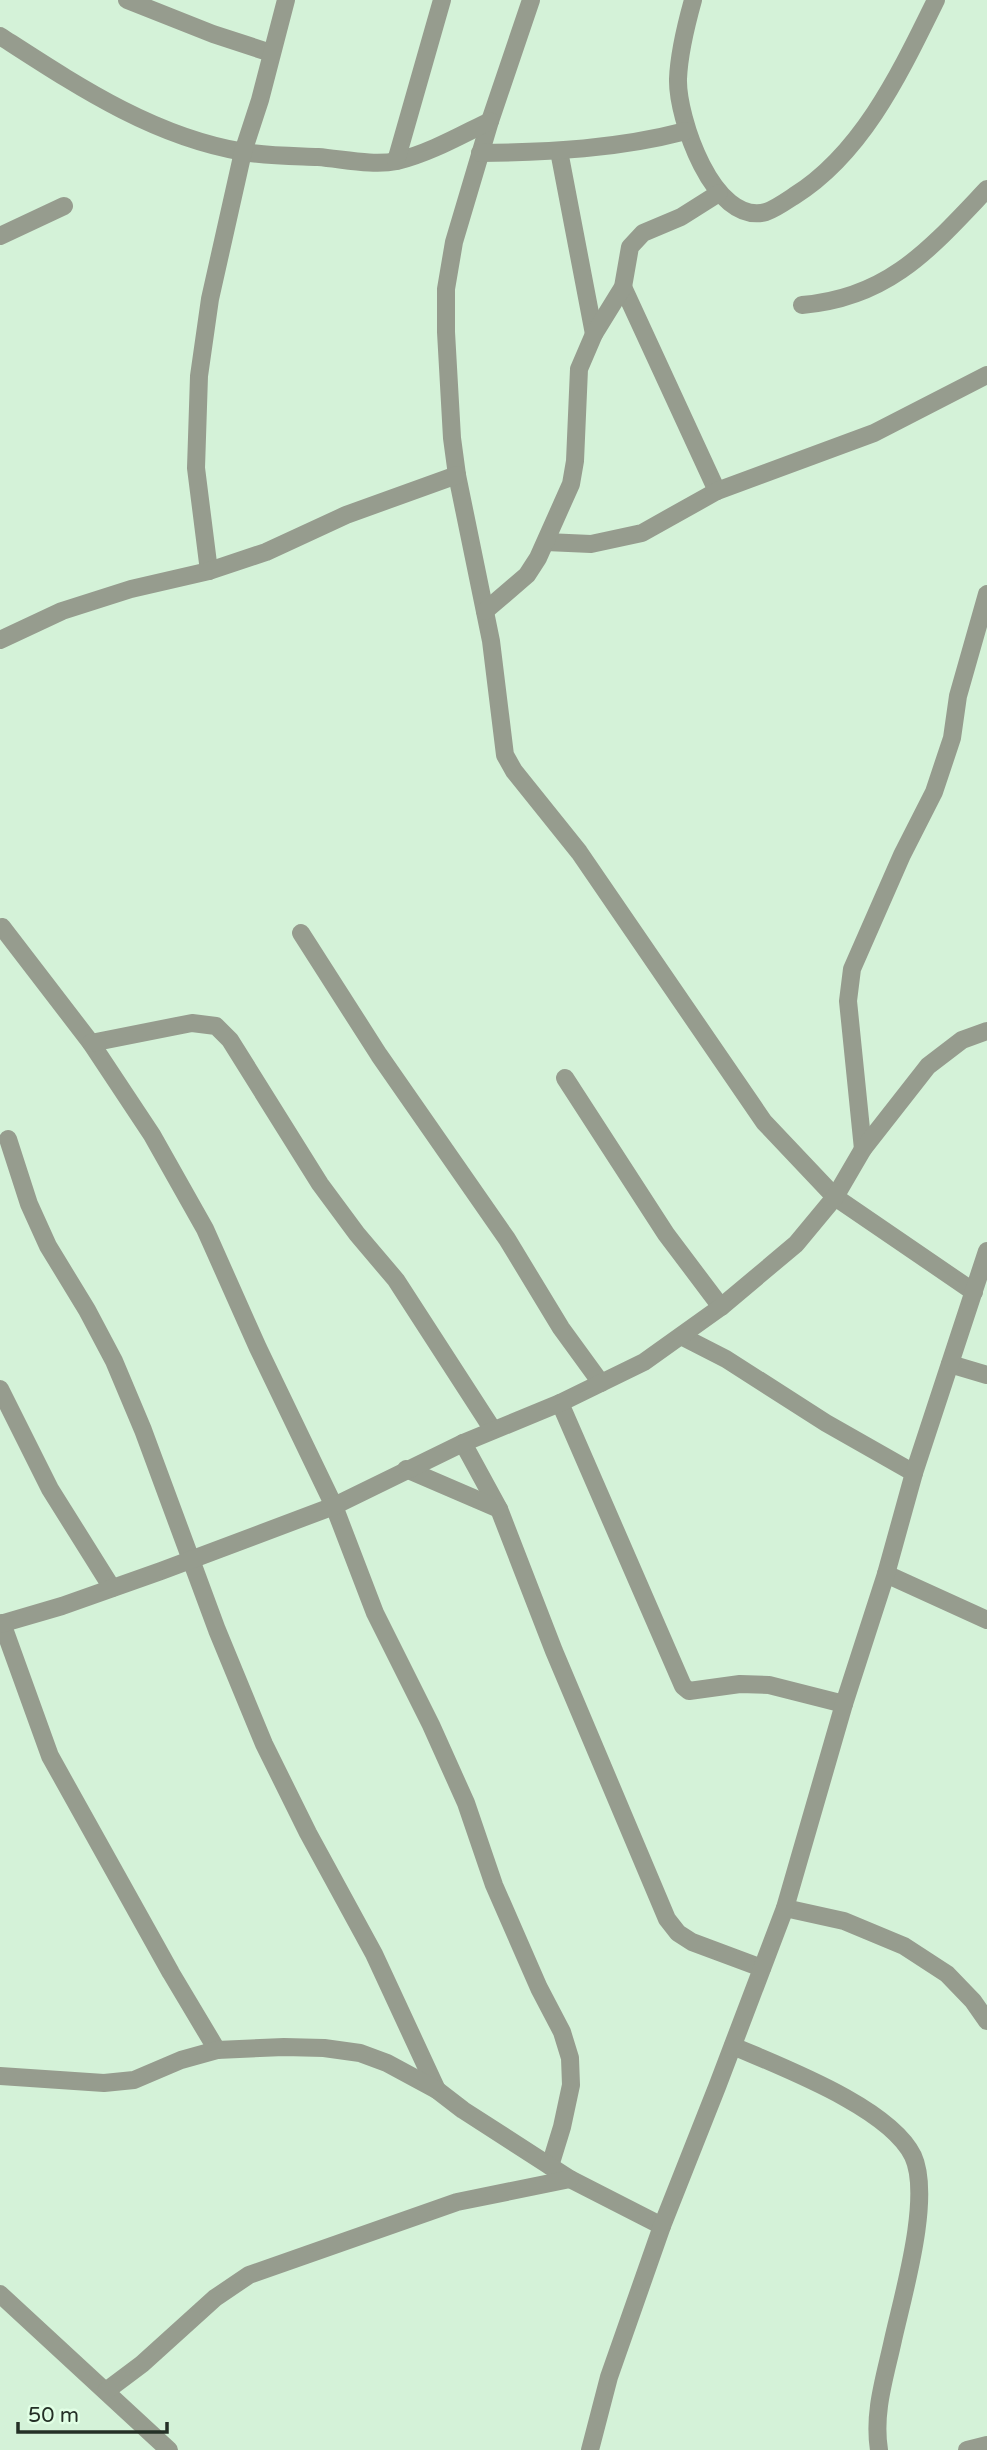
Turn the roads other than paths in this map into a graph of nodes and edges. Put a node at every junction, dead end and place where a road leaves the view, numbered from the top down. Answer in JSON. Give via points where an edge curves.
{"nodes":[{"id":1,"x":286,"y":0,"type":"edge"},
{"id":2,"x":442,"y":0,"type":"edge"},
{"id":3,"x":531,"y":0,"type":"edge"},
{"id":4,"x":693,"y":0,"type":"edge"},
{"id":5,"x":936,"y":0,"type":"edge"},
{"id":6,"x":135,"y":2,"type":"edge"},
{"id":7,"x":0,"y":36,"type":"edge"},
{"id":8,"x":271,"y":53,"type":"junction"},
{"id":9,"x":490,"y":121,"type":"junction"},
{"id":10,"x":686,"y":131,"type":"junction"},
{"id":11,"x":559,"y":151,"type":"junction"},
{"id":12,"x":243,"y":152,"type":"junction"},
{"id":13,"x":480,"y":153,"type":"junction"},
{"id":14,"x":396,"y":161,"type":"junction"},
{"id":15,"x":987,"y":189,"type":"edge"},
{"id":16,"x":719,"y":193,"type":"junction"},
{"id":17,"x":64,"y":206,"type":"dead end"},
{"id":18,"x":0,"y":236,"type":"edge"},
{"id":19,"x":623,"y":287,"type":"junction"},
{"id":20,"x":802,"y":305,"type":"dead end"},
{"id":21,"x":594,"y":334,"type":"junction"},
{"id":22,"x":987,"y":375,"type":"edge"},
{"id":23,"x":457,"y":475,"type":"junction"},
{"id":24,"x":717,"y":491,"type":"junction"},
{"id":25,"x":546,"y":542,"type":"junction"},
{"id":26,"x":209,"y":571,"type":"junction"},
{"id":27,"x":987,"y":594,"type":"edge"},
{"id":28,"x":485,"y":611,"type":"junction"},
{"id":29,"x":0,"y":640,"type":"edge"},
{"id":30,"x":2,"y":928,"type":"dead end"},
{"id":31,"x":301,"y":933,"type":"dead end"},
{"id":32,"x":987,"y":1031,"type":"edge"},
{"id":33,"x":91,"y":1043,"type":"junction"},
{"id":34,"x":565,"y":1078,"type":"dead end"},
{"id":35,"x":8,"y":1139,"type":"dead end"},
{"id":36,"x":863,"y":1149,"type":"junction"},
{"id":37,"x":835,"y":1197,"type":"junction"},
{"id":38,"x":987,"y":1251,"type":"edge"},
{"id":39,"x":974,"y":1292,"type":"junction"},
{"id":40,"x":721,"y":1307,"type":"junction"},
{"id":41,"x":682,"y":1336,"type":"junction"},
{"id":42,"x":950,"y":1364,"type":"junction"},
{"id":43,"x":987,"y":1375,"type":"edge"},
{"id":44,"x":601,"y":1383,"type":"junction"},
{"id":45,"x":0,"y":1389,"type":"edge"},
{"id":46,"x":560,"y":1403,"type":"junction"},
{"id":47,"x":493,"y":1430,"type":"junction"},
{"id":48,"x":463,"y":1443,"type":"junction"},
{"id":49,"x":406,"y":1469,"type":"junction"},
{"id":50,"x":914,"y":1473,"type":"junction"},
{"id":51,"x":334,"y":1506,"type":"junction"},
{"id":52,"x":499,"y":1508,"type":"junction"},
{"id":53,"x":191,"y":1561,"type":"junction"},
{"id":54,"x":886,"y":1574,"type":"junction"},
{"id":55,"x":112,"y":1588,"type":"junction"},
{"id":56,"x":987,"y":1620,"type":"edge"},
{"id":57,"x":1,"y":1624,"type":"edge"},
{"id":58,"x":844,"y":1704,"type":"junction"},
{"id":59,"x":785,"y":1908,"type":"junction"},
{"id":60,"x":762,"y":1968,"type":"junction"},
{"id":61,"x":987,"y":2021,"type":"edge"},
{"id":62,"x":733,"y":2046,"type":"junction"},
{"id":63,"x":217,"y":2050,"type":"junction"},
{"id":64,"x":0,"y":2076,"type":"edge"},
{"id":65,"x":437,"y":2090,"type":"junction"},
{"id":66,"x":550,"y":2166,"type":"junction"},
{"id":67,"x":570,"y":2179,"type":"junction"},
{"id":68,"x":662,"y":2226,"type":"junction"},
{"id":69,"x":0,"y":2294,"type":"edge"},
{"id":70,"x":106,"y":2391,"type":"junction"},
{"id":71,"x":987,"y":2445,"type":"edge"},
{"id":72,"x":169,"y":2450,"type":"edge"},
{"id":73,"x":590,"y":2450,"type":"edge"},
{"id":74,"x":879,"y":2450,"type":"edge"},
{"id":75,"x":967,"y":2450,"type":"edge"}],
"edges":[{"from":1,"to":8,"type":"street"},
{"from":2,"to":14,"type":"street"},
{"from":3,"to":9,"type":"street"},
{"from":4,"to":10,"type":"street","via":[[678,77]]},
{"from":5,"to":16,"type":"street","via":[[884,100],[823,175],[767,212],[736,207]]},
{"from":6,"to":8,"type":"street"},
{"from":7,"to":12,"type":"street","via":[[122,111]]},
{"from":8,"to":12,"type":"street"},
{"from":9,"to":13,"type":"street"},
{"from":9,"to":14,"type":"street"},
{"from":10,"to":11,"type":"street","via":[[642,143]]},
{"from":10,"to":16,"type":"street"},
{"from":11,"to":13,"type":"street"},
{"from":11,"to":21,"type":"street"},
{"from":12,"to":14,"type":"street"},
{"from":12,"to":26,"type":"street","via":[[199,376],[197,468]]},
{"from":13,"to":23,"type":"street","via":[[454,242],[446,289]]},
{"from":15,"to":20,"type":"street","via":[[934,245],[895,276],[843,298]]},
{"from":16,"to":19,"type":"street","via":[[635,239],[626,260]]},
{"from":17,"to":18,"type":"street"},
{"from":19,"to":21,"type":"street"},
{"from":19,"to":24,"type":"street"},
{"from":21,"to":25,"type":"street","via":[[579,369],[570,484]]},
{"from":22,"to":24,"type":"street","via":[[874,433]]},
{"from":23,"to":26,"type":"street"},
{"from":23,"to":28,"type":"street"},
{"from":24,"to":25,"type":"street","via":[[642,533],[591,544]]},
{"from":25,"to":28,"type":"street","via":[[527,575]]},
{"from":26,"to":29,"type":"street","via":[[62,611]]},
{"from":27,"to":36,"type":"street","via":[[934,792],[852,969],[848,1001]]},
{"from":28,"to":37,"type":"street","via":[[501,739],[514,771],[579,852],[764,1122]]},
{"from":30,"to":33,"type":"street"},
{"from":31,"to":44,"type":"street"},
{"from":32,"to":36,"type":"street","via":[[962,1040],[928,1066]]},
{"from":33,"to":47,"type":"street","via":[[191,1023],[216,1026],[230,1040],[320,1184],[396,1280]]},
{"from":33,"to":51,"type":"street","via":[[152,1135],[205,1229]]},
{"from":34,"to":40,"type":"street","via":[[666,1234]]},
{"from":35,"to":53,"type":"street","via":[[48,1246],[119,1373]]},
{"from":36,"to":37,"type":"street"},
{"from":37,"to":39,"type":"street"},
{"from":37,"to":40,"type":"street","via":[[796,1244]]},
{"from":38,"to":39,"type":"street"},
{"from":39,"to":42,"type":"street"},
{"from":40,"to":41,"type":"street"},
{"from":41,"to":44,"type":"street"},
{"from":41,"to":50,"type":"street"},
{"from":42,"to":43,"type":"street"},
{"from":42,"to":50,"type":"street"},
{"from":44,"to":46,"type":"street"},
{"from":45,"to":55,"type":"street","via":[[50,1489]]},
{"from":46,"to":47,"type":"street"},
{"from":46,"to":58,"type":"street","via":[[683,1686],[689,1691],[769,1685]]},
{"from":47,"to":48,"type":"street"},
{"from":48,"to":49,"type":"street"},
{"from":48,"to":52,"type":"street"},
{"from":49,"to":51,"type":"street"},
{"from":49,"to":52,"type":"street"},
{"from":50,"to":54,"type":"street"},
{"from":51,"to":53,"type":"street"},
{"from":51,"to":66,"type":"street","via":[[375,1613],[466,1803],[494,1885],[566,2045],[571,2085]]},
{"from":52,"to":60,"type":"street","via":[[667,1919],[692,1942]]},
{"from":53,"to":55,"type":"street"},
{"from":53,"to":65,"type":"street","via":[[264,1744],[374,1954]]},
{"from":54,"to":56,"type":"street"},
{"from":54,"to":58,"type":"street"},
{"from":55,"to":57,"type":"street"},
{"from":57,"to":63,"type":"street","via":[[50,1756]]},
{"from":58,"to":59,"type":"street"},
{"from":59,"to":60,"type":"street"},
{"from":59,"to":61,"type":"street","via":[[844,1921],[904,1946],[947,1974]]},
{"from":60,"to":62,"type":"street"},
{"from":62,"to":68,"type":"street"},
{"from":62,"to":74,"type":"street","via":[[825,2085],[879,2120],[913,2156],[920,2199],[880,2395]]},
{"from":63,"to":64,"type":"street","via":[[134,2080],[104,2083]]},
{"from":63,"to":65,"type":"street","via":[[284,2047],[360,2053]]},
{"from":65,"to":66,"type":"street"},
{"from":66,"to":67,"type":"street"},
{"from":67,"to":68,"type":"street"},
{"from":67,"to":70,"type":"street","via":[[457,2202],[249,2275],[215,2298]]},
{"from":68,"to":73,"type":"street","via":[[609,2376]]},
{"from":69,"to":70,"type":"street"},
{"from":70,"to":72,"type":"street"},
{"from":71,"to":75,"type":"street"}]}
